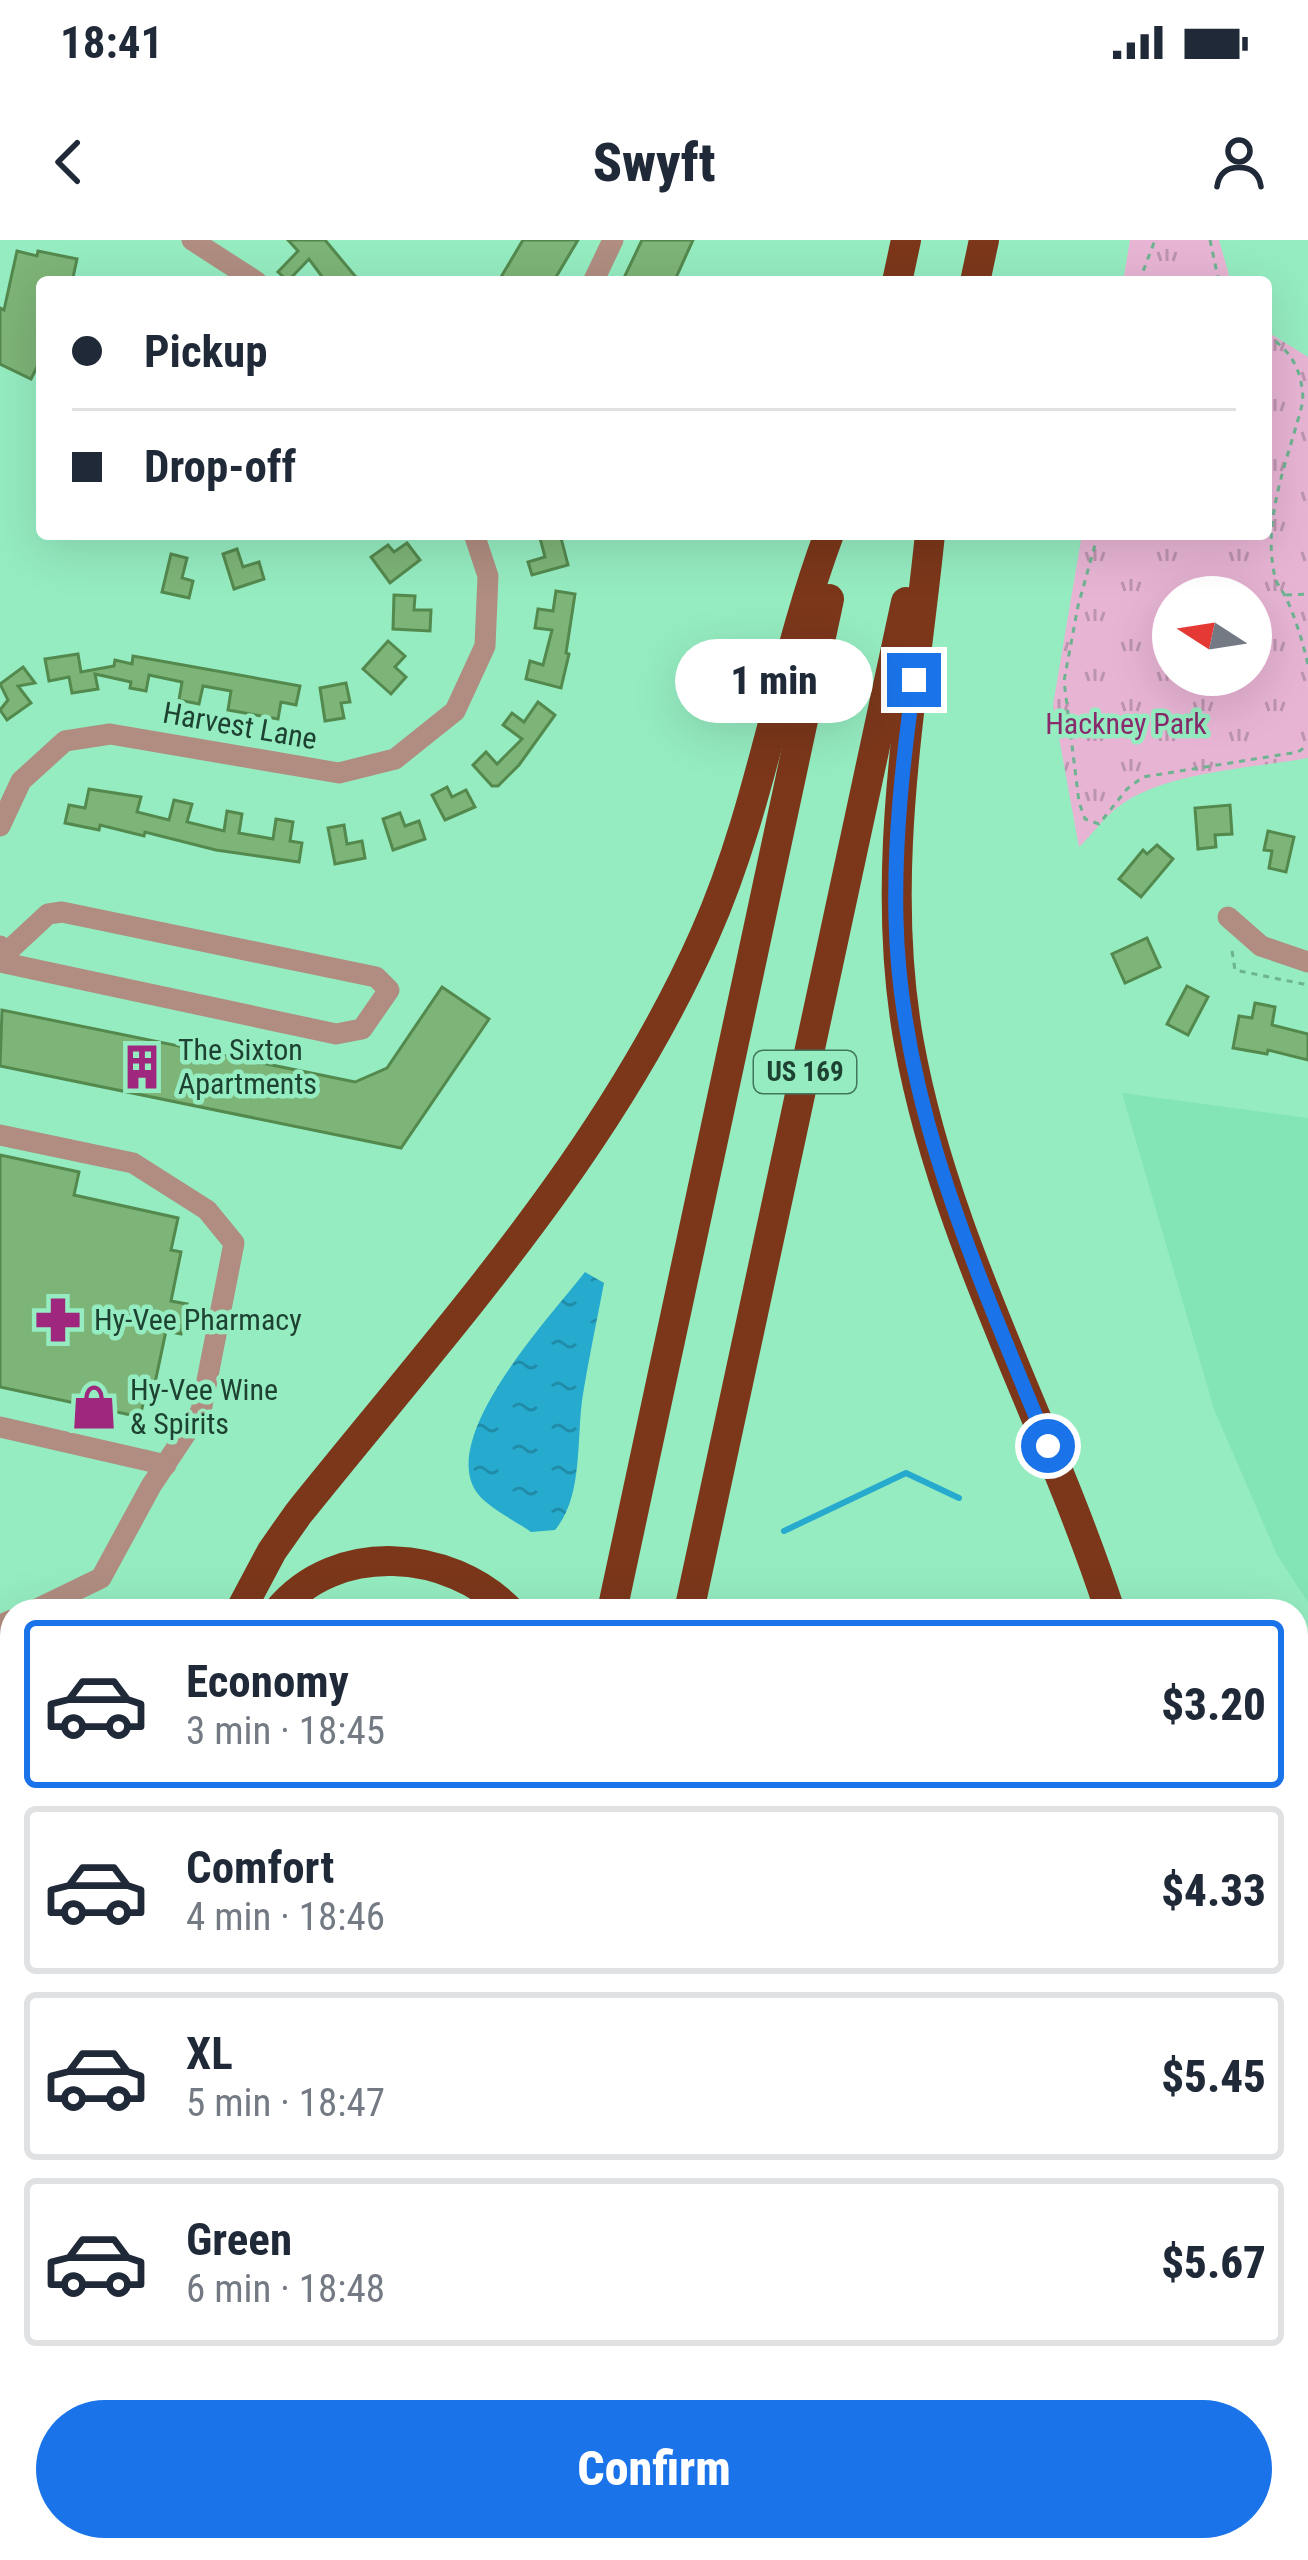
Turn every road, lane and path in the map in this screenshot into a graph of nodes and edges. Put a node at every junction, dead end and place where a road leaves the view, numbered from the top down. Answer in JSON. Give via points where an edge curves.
{"nodes":[{"id":1,"x":192,"y":240,"type":"edge"},
{"id":2,"x":613,"y":240,"type":"edge"},
{"id":3,"x":906,"y":240,"type":"edge"},
{"id":4,"x":985,"y":240,"type":"edge"},
{"id":5,"x":1155,"y":240,"type":"edge"},
{"id":6,"x":1210,"y":240,"type":"edge"},
{"id":7,"x":248,"y":276,"type":"edge"},
{"id":8,"x":596,"y":276,"type":"edge"},
{"id":9,"x":898,"y":276,"type":"edge"},
{"id":10,"x":976,"y":276,"type":"edge"},
{"id":11,"x":1141,"y":276,"type":"edge"},
{"id":12,"x":1218,"y":276,"type":"edge"},
{"id":13,"x":1272,"y":338,"type":"edge"},
{"id":14,"x":1272,"y":519,"type":"edge"},
{"id":15,"x":476,"y":540,"type":"edge"},
{"id":16,"x":827,"y":540,"type":"edge"},
{"id":17,"x":842,"y":540,"type":"edge"},
{"id":18,"x":920,"y":540,"type":"edge"},
{"id":19,"x":930,"y":540,"type":"edge"},
{"id":20,"x":1096,"y":540,"type":"edge"},
{"id":21,"x":1272,"y":540,"type":"edge"},
{"id":22,"x":1308,"y":594,"type":"edge"},
{"id":23,"x":1286,"y":595,"type":"junction"},
{"id":24,"x":1308,"y":665,"type":"edge"},
{"id":25,"x":1308,"y":746,"type":"edge"},
{"id":26,"x":0,"y":826,"type":"edge"},
{"id":27,"x":1228,"y":916,"type":"dead end"},
{"id":28,"x":2,"y":955,"type":"edge"},
{"id":29,"x":1308,"y":962,"type":"edge"},
{"id":30,"x":0,"y":1135,"type":"edge"},
{"id":31,"x":0,"y":1427,"type":"edge"},
{"id":32,"x":166,"y":1465,"type":"junction"},
{"id":33,"x":57,"y":1599,"type":"edge"},
{"id":34,"x":246,"y":1599,"type":"edge"},
{"id":35,"x":293,"y":1599,"type":"edge"},
{"id":36,"x":495,"y":1599,"type":"edge"},
{"id":37,"x":615,"y":1599,"type":"edge"},
{"id":38,"x":692,"y":1599,"type":"edge"},
{"id":39,"x":1105,"y":1599,"type":"edge"}],
"edges":[{"from":1,"to":7,"type":"street"},
{"from":2,"to":8,"type":"street"},
{"from":3,"to":9,"type":"highway"},
{"from":4,"to":10,"type":"highway"},
{"from":5,"to":11,"type":"path"},
{"from":6,"to":12,"type":"path"},
{"from":13,"to":14,"type":"path","via":[[1303,380],[1304,401]]},
{"from":15,"to":26,"type":"street","name":"Harvest Lane","via":[[488,577],[484,646],[455,711],[395,759],[339,773],[110,734],[65,742],[21,782]]},
{"from":16,"to":34,"type":"highway","via":[[731,870],[648,1052],[567,1178],[298,1514]]},
{"from":17,"to":37,"type":"highway","number":"US 169"},
{"from":18,"to":38,"type":"highway","number":"US 169"},
{"from":19,"to":39,"type":"highway","via":[[896,862],[908,1040],[949,1199]]},
{"from":20,"to":25,"type":"path","via":[[1064,681],[1085,819],[1099,824],[1143,777]]},
{"from":21,"to":23,"type":"path","via":[[1277,585]]},
{"from":22,"to":23,"type":"path"},
{"from":23,"to":24,"type":"path"},
{"from":27,"to":29,"type":"street","via":[[1261,946]]},
{"from":28,"to":28,"type":"street","via":[[48,914],[62,912],[376,977],[389,990],[362,1029],[336,1034]]},
{"from":30,"to":32,"type":"street","via":[[133,1163],[207,1210],[234,1243],[201,1411]]},
{"from":31,"to":32,"type":"street"},
{"from":32,"to":33,"type":"street","via":[[100,1578]]},
{"from":35,"to":36,"type":"highway","via":[[318,1579],[383,1560],[472,1580]]}]}
